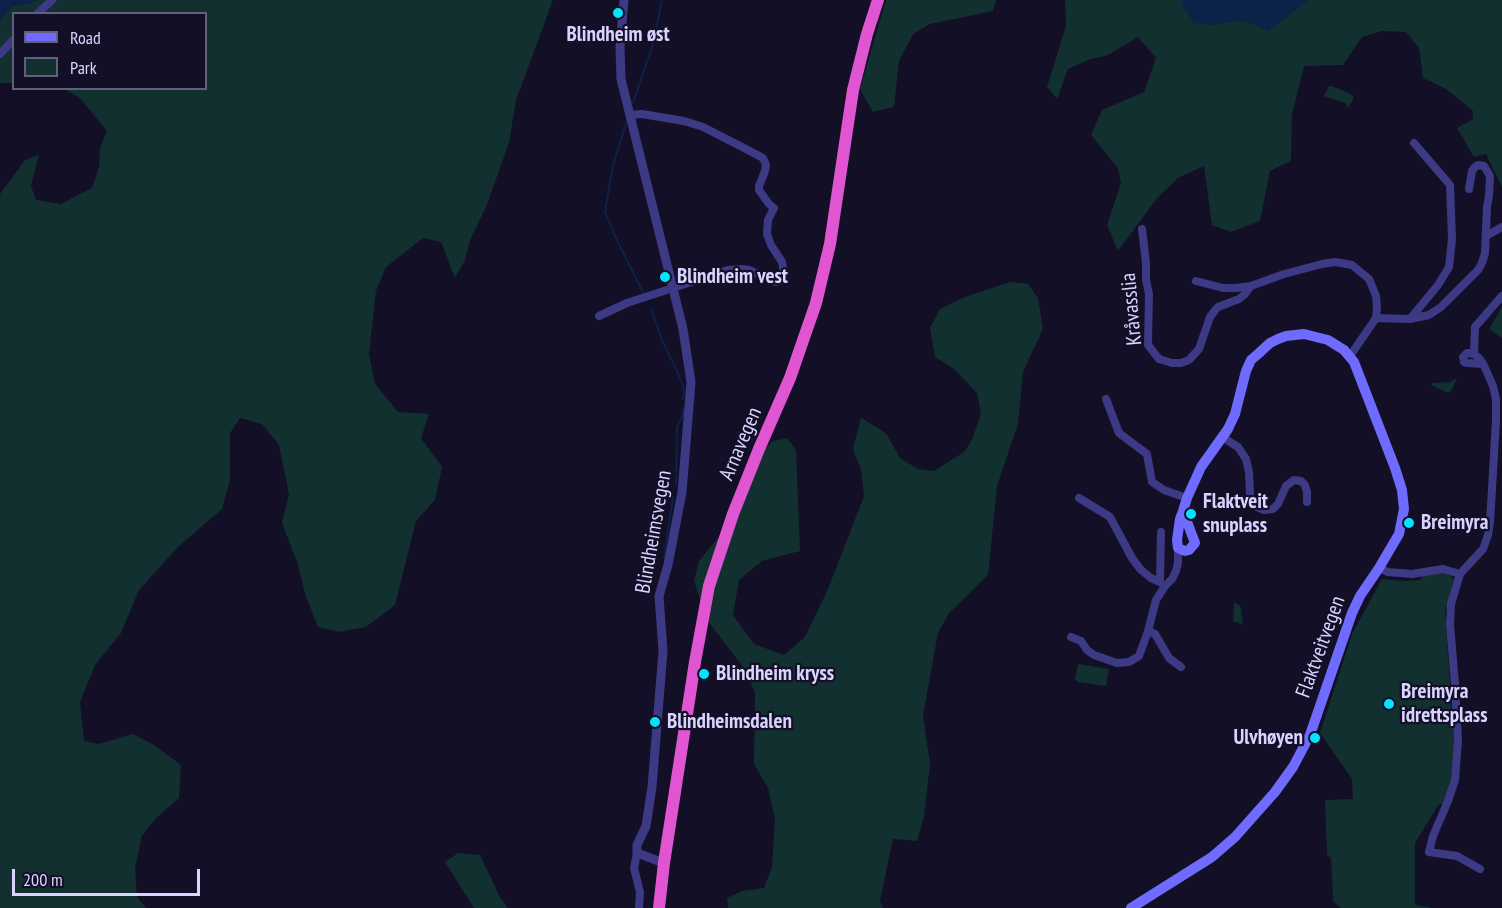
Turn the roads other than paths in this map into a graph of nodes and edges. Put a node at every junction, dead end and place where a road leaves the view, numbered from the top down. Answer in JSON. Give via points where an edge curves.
{"nodes":[{"id":1,"x":52,"y":0,"type":"edge"},
{"id":2,"x":624,"y":0,"type":"edge"},
{"id":3,"x":878,"y":0,"type":"edge"},
{"id":4,"x":39,"y":12,"type":"edge"},
{"id":5,"x":12,"y":41,"type":"edge"},
{"id":6,"x":0,"y":54,"type":"edge"},
{"id":7,"x":630,"y":115,"type":"junction"},
{"id":8,"x":1414,"y":143,"type":"dead end"},
{"id":9,"x":1469,"y":189,"type":"dead end"},
{"id":10,"x":1502,"y":227,"type":"edge"},
{"id":11,"x":1142,"y":229,"type":"dead end"},
{"id":12,"x":1486,"y":236,"type":"junction"},
{"id":13,"x":1196,"y":281,"type":"dead end"},
{"id":14,"x":1251,"y":286,"type":"junction"},
{"id":15,"x":673,"y":288,"type":"junction"},
{"id":16,"x":1502,"y":296,"type":"edge"},
{"id":17,"x":599,"y":316,"type":"dead end"},
{"id":18,"x":1376,"y":318,"type":"junction"},
{"id":19,"x":1410,"y":320,"type":"junction"},
{"id":20,"x":1474,"y":354,"type":"junction"},
{"id":21,"x":1350,"y":356,"type":"junction"},
{"id":22,"x":1483,"y":364,"type":"junction"},
{"id":23,"x":1106,"y":399,"type":"dead end"},
{"id":24,"x":1499,"y":421,"type":"edge"},
{"id":25,"x":1222,"y":437,"type":"junction"},
{"id":26,"x":1079,"y":498,"type":"dead end"},
{"id":27,"x":1187,"y":498,"type":"junction"},
{"id":28,"x":1307,"y":502,"type":"dead end"},
{"id":29,"x":1183,"y":512,"type":"junction"},
{"id":30,"x":1161,"y":532,"type":"dead end"},
{"id":31,"x":1178,"y":548,"type":"junction"},
{"id":32,"x":1379,"y":568,"type":"junction"},
{"id":33,"x":1460,"y":574,"type":"junction"},
{"id":34,"x":1162,"y":584,"type":"junction"},
{"id":35,"x":1148,"y":631,"type":"junction"},
{"id":36,"x":1071,"y":637,"type":"dead end"},
{"id":37,"x":1181,"y":667,"type":"dead end"},
{"id":38,"x":637,"y":853,"type":"junction"},
{"id":39,"x":664,"y":863,"type":"junction"},
{"id":40,"x":1480,"y":869,"type":"dead end"},
{"id":41,"x":639,"y":908,"type":"edge"},
{"id":42,"x":659,"y":908,"type":"edge"},
{"id":43,"x":1131,"y":908,"type":"edge"}],
"edges":[{"from":1,"to":4,"type":"street"},
{"from":2,"to":7,"type":"street","name":"Blindheimsvegen","via":[[620,64]]},
{"from":3,"to":39,"type":"highway","name":"Arnavegen","via":[[853,90],[830,243],[816,303],[790,378],[733,514],[709,586]]},
{"from":5,"to":6,"type":"street"},
{"from":7,"to":15,"type":"street","name":"Blindheimsvegen"},
{"from":7,"to":15,"type":"street","via":[[703,127],[765,161],[759,190],[774,208],[767,234],[784,267],[782,280],[772,282],[748,270],[734,269]]},
{"from":8,"to":19,"type":"street","via":[[1450,185],[1452,239],[1449,267]]},
{"from":9,"to":12,"type":"street","via":[[1472,171],[1478,165],[1484,166],[1490,176]]},
{"from":10,"to":12,"type":"street"},
{"from":11,"to":14,"type":"street","name":"Kråvasslia","via":[[1149,294],[1148,345],[1159,359],[1172,363],[1189,360],[1199,349],[1216,309],[1239,299]]},
{"from":12,"to":19,"type":"street","via":[[1482,263],[1473,277],[1436,312]]},
{"from":13,"to":14,"type":"street","name":"Kråvasslia","via":[[1223,288]]},
{"from":14,"to":18,"type":"street","name":"Kråvasslia","via":[[1322,264],[1352,265],[1369,279],[1376,296]]},
{"from":15,"to":17,"type":"street"},
{"from":15,"to":38,"type":"street","name":"Blindheimsvegen","via":[[691,382],[682,492],[660,596],[663,651],[652,787]]},
{"from":16,"to":20,"type":"street","via":[[1475,327]]},
{"from":18,"to":19,"type":"street"},
{"from":18,"to":21,"type":"street"},
{"from":20,"to":22,"type":"street"},
{"from":20,"to":22,"type":"street","via":[[1465,354],[1464,362]]},
{"from":21,"to":25,"type":"main road","via":[[1338,345],[1317,336],[1286,336],[1270,343],[1251,360],[1235,414]]},
{"from":21,"to":32,"type":"main road","name":"Flaktveitvegen","via":[[1402,490],[1404,509],[1399,534]]},
{"from":22,"to":24,"type":"street","via":[[1493,386]]},
{"from":23,"to":27,"type":"street","via":[[1119,434],[1147,454],[1152,482]]},
{"from":24,"to":33,"type":"street","via":[[1488,535],[1481,554]]},
{"from":25,"to":27,"type":"main road"},
{"from":25,"to":28,"type":"street","via":[[1238,447],[1246,459],[1251,502],[1255,506],[1273,509],[1294,480],[1305,485]]},
{"from":26,"to":34,"type":"street","via":[[1110,517],[1132,558],[1150,578]]},
{"from":27,"to":29,"type":"main road"},
{"from":29,"to":31,"type":"main road"},
{"from":29,"to":31,"type":"main road","via":[[1195,543],[1189,550]]},
{"from":30,"to":34,"type":"street"},
{"from":31,"to":34,"type":"street","via":[[1176,571],[1172,579]]},
{"from":32,"to":33,"type":"street","via":[[1412,574],[1443,569]]},
{"from":32,"to":43,"type":"main road","name":"Flaktveitvegen","via":[[1352,613],[1311,735],[1275,792],[1212,857]]},
{"from":33,"to":40,"type":"street","via":[[1450,624],[1458,741],[1455,780],[1429,852],[1457,856]]},
{"from":34,"to":35,"type":"street"},
{"from":35,"to":36,"type":"street","via":[[1139,656],[1117,663],[1103,659]]},
{"from":35,"to":37,"type":"street","via":[[1155,634],[1169,658]]},
{"from":38,"to":39,"type":"street"},
{"from":38,"to":41,"type":"street","name":"Blindheimsvegen","via":[[634,868]]},
{"from":39,"to":42,"type":"highway","name":"Arnavegen"}]}
